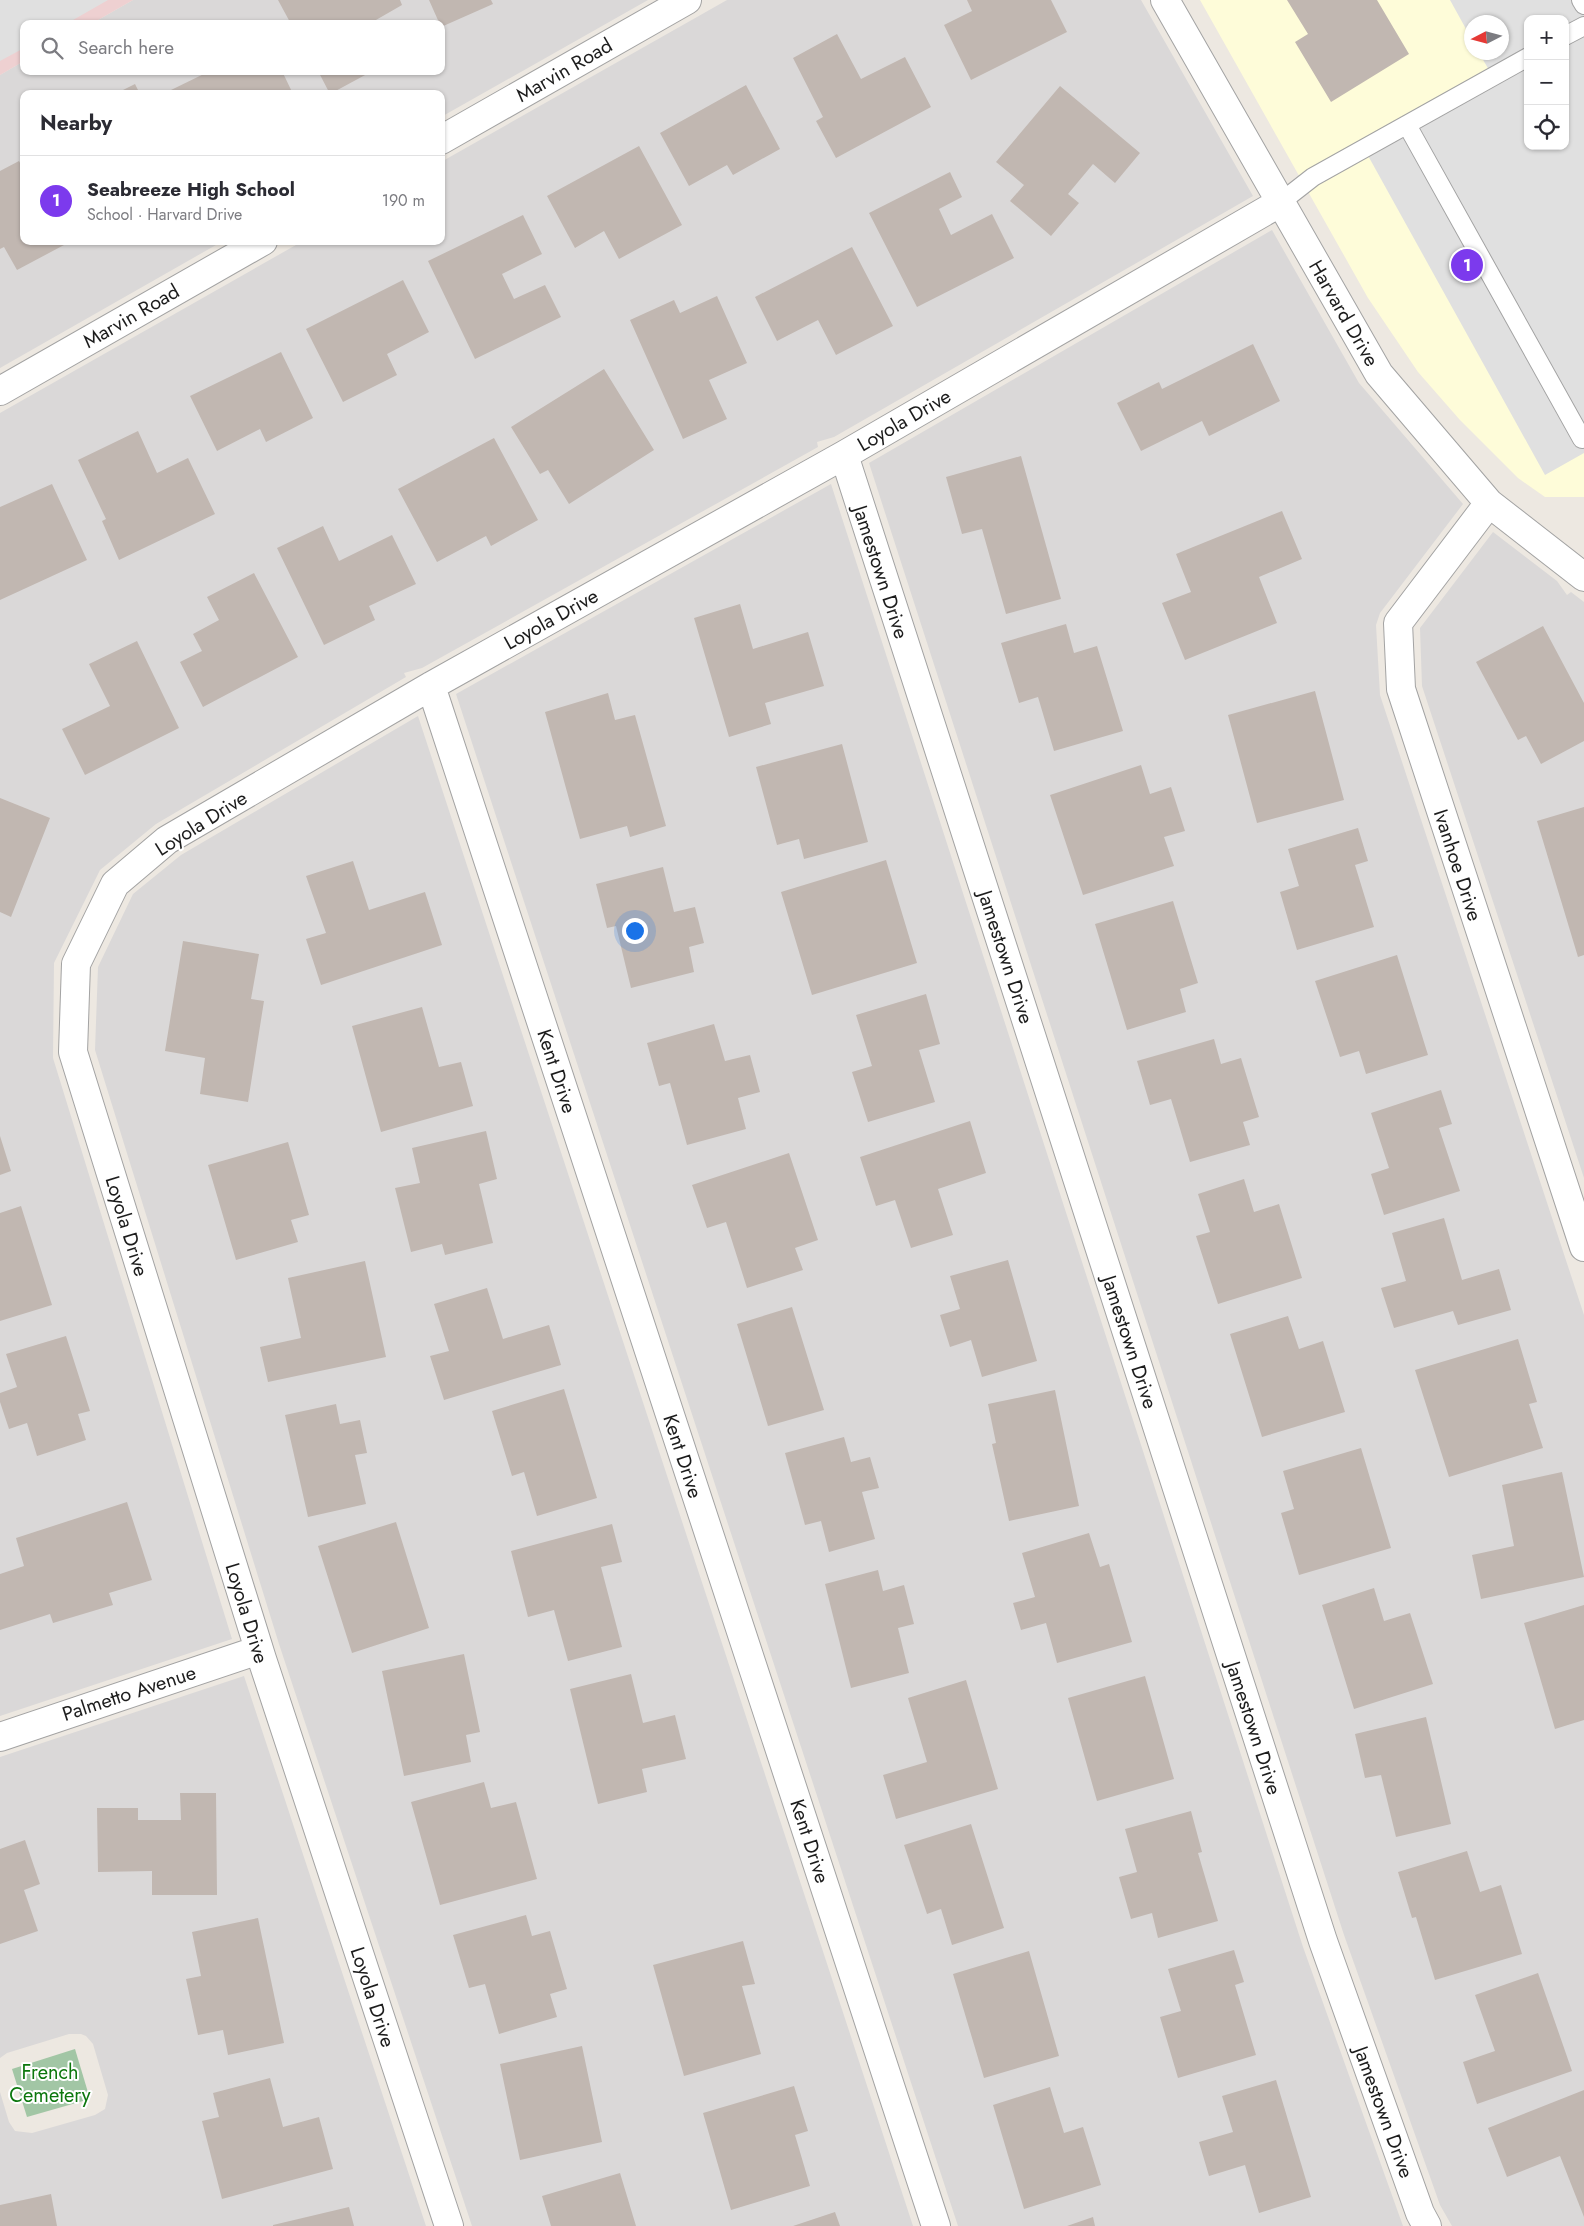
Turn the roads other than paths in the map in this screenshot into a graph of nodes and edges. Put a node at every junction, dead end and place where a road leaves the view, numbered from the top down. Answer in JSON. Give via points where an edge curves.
{"nodes":[{"id":1,"x":687,"y":0,"type":"edge"},
{"id":2,"x":1165,"y":0,"type":"edge"},
{"id":3,"x":1582,"y":0,"type":"edge"},
{"id":4,"x":1584,"y":5,"type":"edge"},
{"id":5,"x":1584,"y":26,"type":"edge"},
{"id":6,"x":1569,"y":34,"type":"edge"},
{"id":7,"x":1524,"y":60,"type":"edge"},
{"id":8,"x":1407,"y":125,"type":"junction"},
{"id":9,"x":445,"y":138,"type":"edge"},
{"id":10,"x":1281,"y":202,"type":"junction"},
{"id":11,"x":256,"y":245,"type":"edge"},
{"id":12,"x":0,"y":391,"type":"edge"},
{"id":13,"x":1584,"y":438,"type":"edge"},
{"id":14,"x":844,"y":455,"type":"junction"},
{"id":15,"x":1490,"y":503,"type":"junction"},
{"id":16,"x":1581,"y":569,"type":"edge"},
{"id":17,"x":431,"y":686,"type":"junction"},
{"id":18,"x":1584,"y":1246,"type":"edge"},
{"id":19,"x":259,"y":1650,"type":"junction"},
{"id":20,"x":0,"y":1736,"type":"edge"},
{"id":21,"x":449,"y":2226,"type":"edge"},
{"id":22,"x":936,"y":2226,"type":"edge"},
{"id":23,"x":1427,"y":2226,"type":"edge"}],
"edges":[{"from":1,"to":9,"type":"street","name":"Marvin Road"},
{"from":2,"to":10,"type":"street","name":"Harvard Drive"},
{"from":3,"to":4,"type":"lane"},
{"from":5,"to":6,"type":"lane"},
{"from":7,"to":8,"type":"lane"},
{"from":8,"to":10,"type":"lane","via":[[1313,177]]},
{"from":8,"to":13,"type":"lane"},
{"from":10,"to":14,"type":"street","name":"Loyola Drive"},
{"from":10,"to":15,"type":"street","name":"Harvard Drive","via":[[1379,374]]},
{"from":11,"to":12,"type":"street","name":"Marvin Road"},
{"from":14,"to":17,"type":"street","name":"Loyola Drive"},
{"from":14,"to":23,"type":"street","name":"Jamestown Drive","via":[[1323,1941]]},
{"from":15,"to":16,"type":"street","name":"Harvard Drive"},
{"from":15,"to":18,"type":"street","name":"Ivanhoe Drive","via":[[1398,624],[1401,689]]},
{"from":17,"to":19,"type":"street","name":"Loyola Drive","via":[[167,840],[115,884],[76,964],[73,1052]]},
{"from":17,"to":22,"type":"street","name":"Kent Drive"},
{"from":19,"to":20,"type":"street","name":"Palmetto Avenue"},
{"from":19,"to":21,"type":"street","name":"Loyola Drive"}]}
